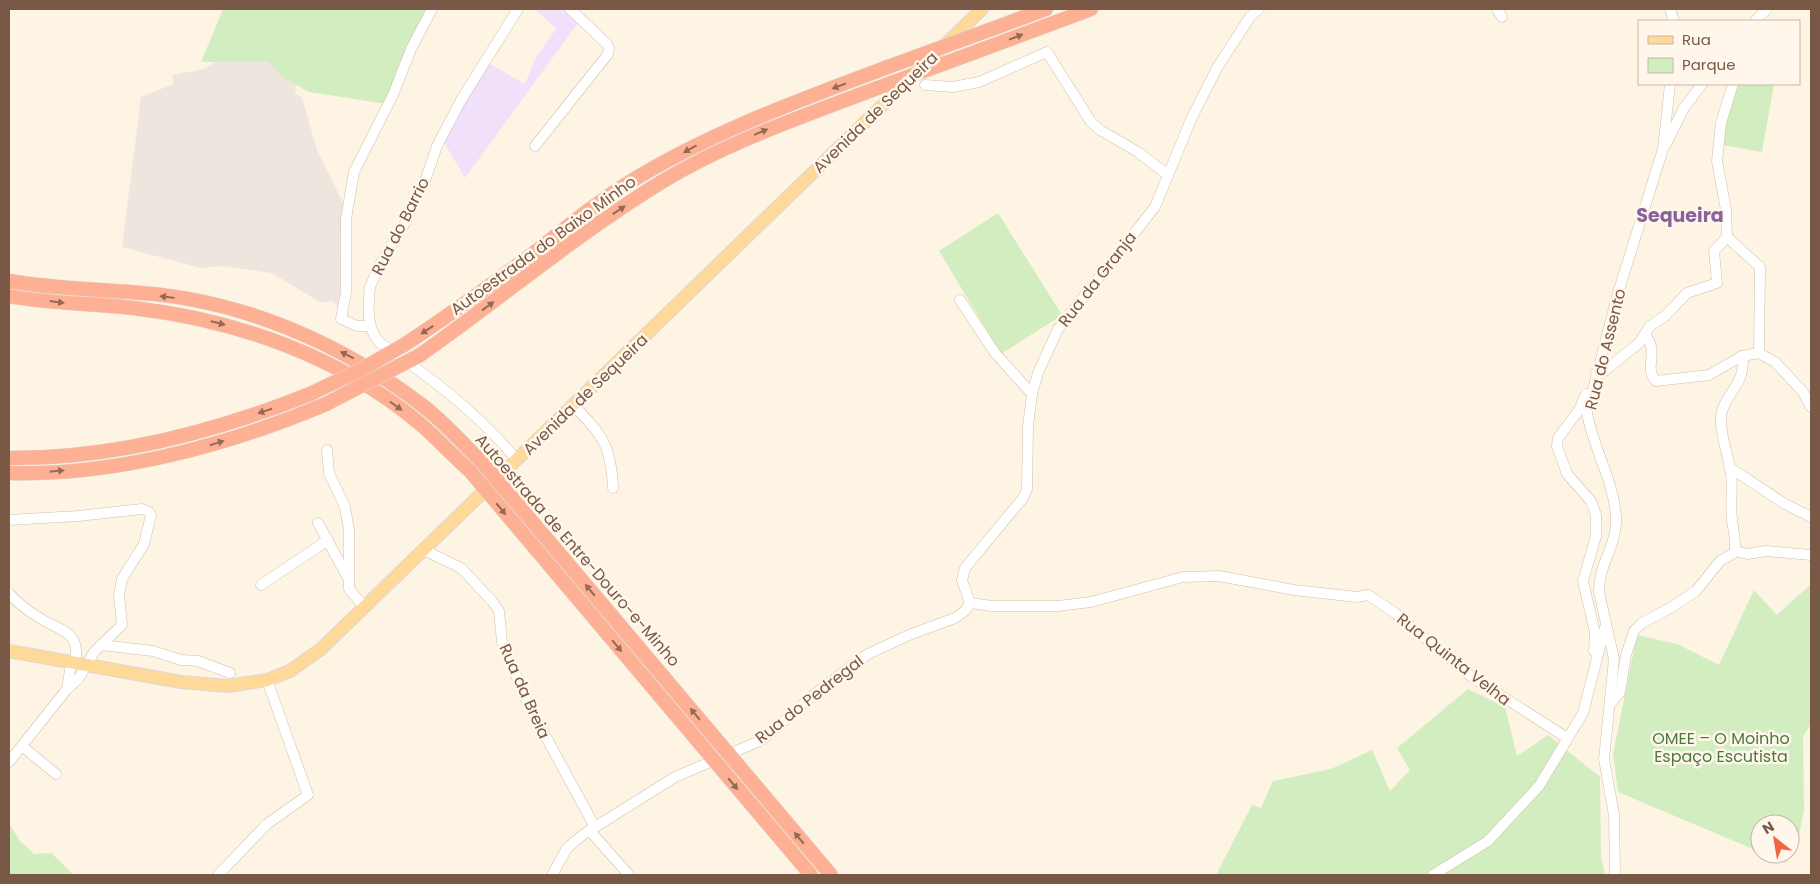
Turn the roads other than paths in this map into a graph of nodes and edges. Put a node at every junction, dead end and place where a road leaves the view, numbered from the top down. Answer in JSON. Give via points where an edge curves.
{"nodes":[{"id":1,"x":432,"y":9,"type":"edge"},
{"id":2,"x":518,"y":9,"type":"edge"},
{"id":3,"x":570,"y":9,"type":"edge"},
{"id":4,"x":982,"y":9,"type":"edge"},
{"id":5,"x":1046,"y":9,"type":"edge"},
{"id":6,"x":1091,"y":9,"type":"edge"},
{"id":7,"x":1260,"y":9,"type":"edge"},
{"id":8,"x":1757,"y":9,"type":"edge"},
{"id":9,"x":1767,"y":9,"type":"edge"},
{"id":10,"x":1749,"y":20,"type":"edge"},
{"id":11,"x":1756,"y":20,"type":"edge"},
{"id":12,"x":1670,"y":85,"type":"edge"},
{"id":13,"x":1701,"y":85,"type":"edge"},
{"id":14,"x":1733,"y":85,"type":"edge"},
{"id":15,"x":925,"y":86,"type":"dead end"},
{"id":16,"x":1684,"y":108,"type":"junction"},
{"id":17,"x":1668,"y":109,"type":"junction"},
{"id":18,"x":535,"y":146,"type":"dead end"},
{"id":19,"x":1663,"y":149,"type":"junction"},
{"id":20,"x":1168,"y":175,"type":"junction"},
{"id":21,"x":1727,"y":237,"type":"junction"},
{"id":22,"x":9,"y":281,"type":"edge"},
{"id":23,"x":9,"y":296,"type":"edge"},
{"id":24,"x":960,"y":300,"type":"dead end"},
{"id":25,"x":370,"y":326,"type":"junction"},
{"id":26,"x":1645,"y":335,"type":"junction"},
{"id":27,"x":1759,"y":353,"type":"junction"},
{"id":28,"x":1742,"y":356,"type":"junction"},
{"id":29,"x":1596,"y":375,"type":"junction"},
{"id":30,"x":1807,"y":389,"type":"edge"},
{"id":31,"x":1032,"y":394,"type":"junction"},
{"id":32,"x":573,"y":405,"type":"junction"},
{"id":33,"x":1811,"y":407,"type":"edge"},
{"id":34,"x":327,"y":450,"type":"dead end"},
{"id":35,"x":9,"y":458,"type":"edge"},
{"id":36,"x":516,"y":459,"type":"junction"},
{"id":37,"x":1729,"y":467,"type":"junction"},
{"id":38,"x":9,"y":473,"type":"edge"},
{"id":39,"x":613,"y":488,"type":"dead end"},
{"id":40,"x":1811,"y":517,"type":"edge"},
{"id":41,"x":9,"y":520,"type":"edge"},
{"id":42,"x":318,"y":523,"type":"dead end"},
{"id":43,"x":328,"y":540,"type":"junction"},
{"id":44,"x":424,"y":550,"type":"junction"},
{"id":45,"x":1734,"y":551,"type":"junction"},
{"id":46,"x":1811,"y":555,"type":"edge"},
{"id":47,"x":348,"y":578,"type":"junction"},
{"id":48,"x":262,"y":586,"type":"dead end"},
{"id":49,"x":9,"y":593,"type":"edge"},
{"id":50,"x":970,"y":603,"type":"junction"},
{"id":51,"x":364,"y":607,"type":"junction"},
{"id":52,"x":1606,"y":621,"type":"junction"},
{"id":53,"x":101,"y":645,"type":"junction"},
{"id":54,"x":9,"y":652,"type":"edge"},
{"id":55,"x":1596,"y":661,"type":"junction"},
{"id":56,"x":77,"y":665,"type":"junction"},
{"id":57,"x":230,"y":673,"type":"dead end"},
{"id":58,"x":267,"y":680,"type":"junction"},
{"id":59,"x":67,"y":689,"type":"junction"},
{"id":60,"x":1610,"y":704,"type":"junction"},
{"id":61,"x":1567,"y":738,"type":"junction"},
{"id":62,"x":22,"y":746,"type":"junction"},
{"id":63,"x":9,"y":762,"type":"edge"},
{"id":64,"x":56,"y":774,"type":"dead end"},
{"id":65,"x":592,"y":829,"type":"junction"},
{"id":66,"x":218,"y":875,"type":"edge"},
{"id":67,"x":552,"y":875,"type":"edge"},
{"id":68,"x":628,"y":875,"type":"edge"},
{"id":69,"x":811,"y":875,"type":"edge"},
{"id":70,"x":831,"y":875,"type":"edge"},
{"id":71,"x":1433,"y":875,"type":"edge"},
{"id":72,"x":1615,"y":875,"type":"edge"}],
"edges":[{"from":1,"to":25,"type":"street","via":[[354,172],[346,219],[346,292],[340,319],[357,326]]},
{"from":2,"to":25,"type":"street","name":"Rua do Barrio","via":[[460,100],[405,223],[380,264],[370,287]]},
{"from":3,"to":18,"type":"street","via":[[609,48],[608,54]]},
{"from":4,"to":32,"type":"main road","name":"Avenida de Sequeira"},
{"from":5,"to":35,"type":"highway","name":"Autoestrada do Baixo Minho","one_way":true,"bridge":true,"via":[[758,116],[698,144],[638,177],[464,306],[404,345],[310,394],[197,432],[135,446]]},
{"from":38,"to":6,"type":"highway","name":"Autoestrada do Baixo Minho","one_way":true,"bridge":true,"via":[[30,474],[121,464],[203,447],[281,423],[326,404],[420,355],[591,228],[664,180],[715,153],[763,131]]},
{"from":7,"to":20,"type":"street","name":"Rua da Granja","via":[[1250,17],[1217,68]]},
{"from":8,"to":10,"type":"street"},
{"from":9,"to":11,"type":"street"},
{"from":12,"to":17,"type":"street"},
{"from":13,"to":16,"type":"street"},
{"from":14,"to":21,"type":"street","via":[[1721,123],[1717,161],[1726,210]]},
{"from":15,"to":20,"type":"street","via":[[953,87],[979,82],[1047,52],[1091,122]]},
{"from":16,"to":17,"type":"street","via":[[1678,111]]},
{"from":16,"to":19,"type":"street"},
{"from":17,"to":19,"type":"street"},
{"from":19,"to":29,"type":"street","name":"Rua do Assento"},
{"from":20,"to":31,"type":"street","name":"Rua da Granja","via":[[1155,207],[1058,328]]},
{"from":21,"to":26,"type":"street","via":[[1714,251],[1717,283],[1687,293],[1665,316],[1650,326]]},
{"from":21,"to":27,"type":"street","via":[[1760,267]]},
{"from":70,"to":22,"type":"highway","name":"Autoestrada de Entre-Douro-e-Minho","one_way":true,"bridge":true,"via":[[481,461],[424,407],[351,357],[298,332],[247,314],[194,300]]},
{"from":23,"to":69,"type":"highway","name":"Autoestrada de Entre-Douro-e-Minho","one_way":true,"bridge":true,"via":[[188,315],[239,328],[290,345],[334,366],[378,393],[418,422],[470,471]]},
{"from":24,"to":31,"type":"street","via":[[995,353]]},
{"from":25,"to":36,"type":"street","via":[[380,343],[477,416]]},
{"from":26,"to":28,"type":"street","via":[[1652,347],[1650,372],[1656,381],[1709,375]]},
{"from":26,"to":29,"type":"street"},
{"from":27,"to":28,"type":"street"},
{"from":27,"to":30,"type":"street"},
{"from":28,"to":37,"type":"street","via":[[1742,373],[1722,408]]},
{"from":29,"to":52,"type":"street","name":"Rua do Assento","via":[[1587,413],[1616,517],[1616,529],[1599,581]]},
{"from":29,"to":55,"type":"street","via":[[1579,410],[1558,438],[1558,446],[1567,474],[1591,501],[1596,515],[1596,536],[1583,581],[1595,633]]},
{"from":30,"to":33,"type":"street"},
{"from":31,"to":50,"type":"street","name":"Rua da Granja","via":[[1027,489],[965,568],[962,580]]},
{"from":32,"to":36,"type":"main road","name":"Avenida de Sequeira"},
{"from":32,"to":39,"type":"street","via":[[592,424],[609,452]]},
{"from":34,"to":47,"type":"street","via":[[329,473],[347,515],[351,550]]},
{"from":36,"to":44,"type":"main road","name":"Avenida de Sequeira"},
{"from":37,"to":40,"type":"street"},
{"from":37,"to":45,"type":"street"},
{"from":41,"to":53,"type":"street","via":[[142,509],[149,512],[151,516],[144,544],[122,579],[119,595],[122,625]]},
{"from":42,"to":43,"type":"street"},
{"from":43,"to":47,"type":"street"},
{"from":43,"to":48,"type":"street"},
{"from":44,"to":51,"type":"main road","name":"Avenida de Sequeira"},
{"from":44,"to":65,"type":"street","name":"Rua da Breia","via":[[461,568],[492,601],[498,611],[502,642],[528,704]]},
{"from":45,"to":46,"type":"street"},
{"from":45,"to":60,"type":"street","via":[[1720,561],[1696,591],[1634,631],[1620,692]]},
{"from":47,"to":51,"type":"street","via":[[349,589]]},
{"from":49,"to":56,"type":"street","via":[[38,617],[68,632]]},
{"from":50,"to":61,"type":"street","name":"Rua Quinta Velha","via":[[1058,606],[1091,602],[1183,577],[1210,576],[1294,590],[1357,597],[1368,595],[1395,613],[1472,678]]},
{"from":50,"to":65,"type":"street","name":"Rua do Pedregal","via":[[966,611],[955,618],[868,654],[811,697],[762,740],[675,777]]},
{"from":51,"to":58,"type":"main road","name":"Avenida de Sequeira","via":[[302,663]]},
{"from":52,"to":55,"type":"street"},
{"from":52,"to":60,"type":"street","name":"Rua do Assento","via":[[1614,660]]},
{"from":53,"to":56,"type":"street"},
{"from":53,"to":57,"type":"street","via":[[153,651],[181,660],[198,661]]},
{"from":54,"to":56,"type":"main road","name":"Avenida de Sequeira"},
{"from":55,"to":61,"type":"street","via":[[1583,713]]},
{"from":56,"to":58,"type":"main road","name":"Avenida de Sequeira","via":[[206,685],[228,686]]},
{"from":56,"to":59,"type":"street"},
{"from":56,"to":59,"type":"street","via":[[78,678]]},
{"from":58,"to":66,"type":"street","via":[[308,795],[266,824]]},
{"from":59,"to":62,"type":"street"},
{"from":60,"to":72,"type":"street","name":"Rua do Assento","via":[[1604,759],[1614,815]]},
{"from":61,"to":71,"type":"street","via":[[1538,786],[1488,841]]},
{"from":62,"to":63,"type":"street"},
{"from":62,"to":64,"type":"street"},
{"from":65,"to":67,"type":"street","name":"Rua do Pedregal","via":[[567,848]]},
{"from":65,"to":68,"type":"street","name":"Rua da Breia"}]}
